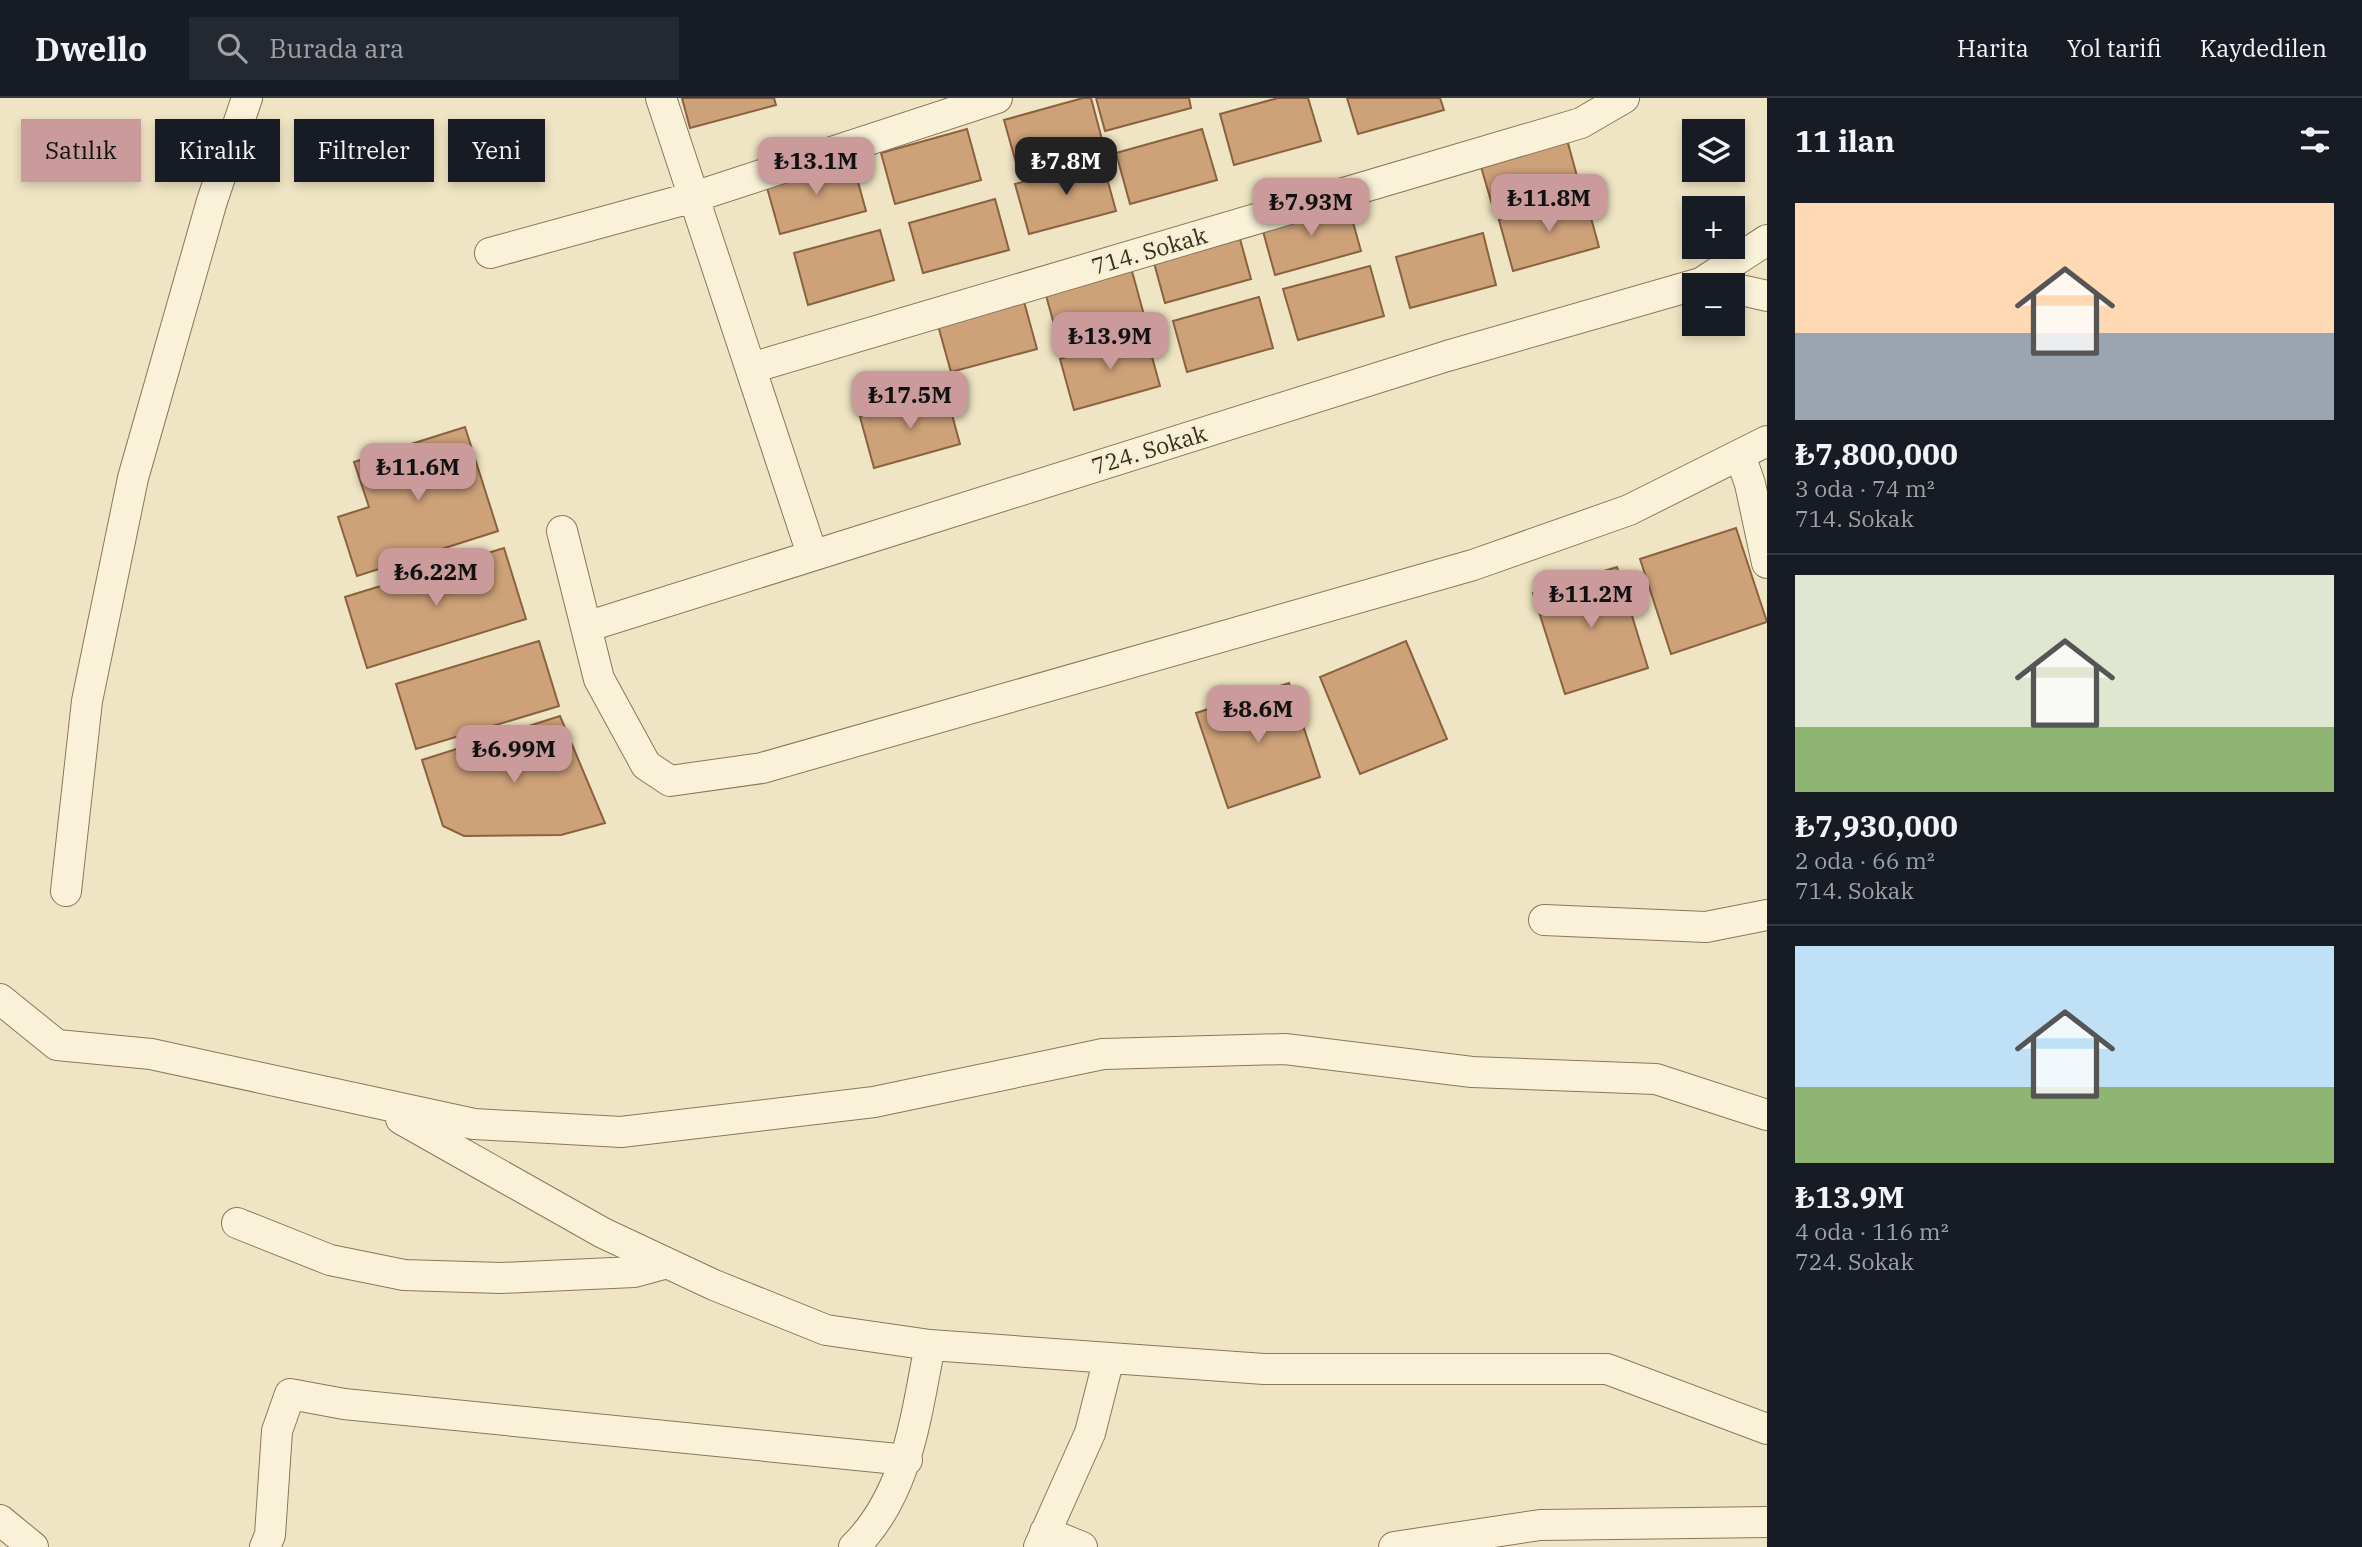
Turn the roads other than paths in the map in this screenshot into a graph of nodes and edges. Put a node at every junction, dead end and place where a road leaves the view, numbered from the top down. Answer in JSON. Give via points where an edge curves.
{"nodes":[{"id":1,"x":247,"y":98,"type":"edge"},
{"id":2,"x":661,"y":98,"type":"edge"},
{"id":3,"x":997,"y":98,"type":"edge"},
{"id":4,"x":1624,"y":98,"type":"edge"},
{"id":5,"x":694,"y":197,"type":"junction"},
{"id":6,"x":1767,"y":240,"type":"edge"},
{"id":7,"x":490,"y":253,"type":"dead end"},
{"id":8,"x":1723,"y":273,"type":"edge"},
{"id":9,"x":1682,"y":291,"type":"edge"},
{"id":10,"x":1745,"y":291,"type":"edge"},
{"id":11,"x":1767,"y":296,"type":"edge"},
{"id":12,"x":751,"y":368,"type":"junction"},
{"id":13,"x":1767,"y":441,"type":"edge"},
{"id":14,"x":1740,"y":455,"type":"junction"},
{"id":15,"x":562,"y":531,"type":"dead end"},
{"id":16,"x":812,"y":554,"type":"junction"},
{"id":17,"x":1767,"y":564,"type":"edge"},
{"id":18,"x":586,"y":626,"type":"junction"},
{"id":19,"x":66,"y":891,"type":"dead end"},
{"id":20,"x":1767,"y":915,"type":"edge"},
{"id":21,"x":1544,"y":920,"type":"dead end"},
{"id":22,"x":0,"y":999,"type":"edge"},
{"id":23,"x":376,"y":1104,"type":"junction"},
{"id":24,"x":1767,"y":1115,"type":"edge"},
{"id":25,"x":237,"y":1223,"type":"dead end"},
{"id":26,"x":667,"y":1263,"type":"junction"},
{"id":27,"x":930,"y":1345,"type":"junction"},
{"id":28,"x":1109,"y":1357,"type":"junction"},
{"id":29,"x":1767,"y":1429,"type":"edge"},
{"id":30,"x":906,"y":1460,"type":"junction"},
{"id":31,"x":0,"y":1520,"type":"edge"},
{"id":32,"x":1767,"y":1522,"type":"edge"},
{"id":33,"x":1042,"y":1540,"type":"edge"},
{"id":34,"x":33,"y":1547,"type":"edge"},
{"id":35,"x":265,"y":1547,"type":"edge"},
{"id":36,"x":854,"y":1547,"type":"edge"},
{"id":37,"x":1082,"y":1547,"type":"edge"},
{"id":38,"x":1394,"y":1547,"type":"edge"}],
"edges":[{"from":1,"to":19,"type":"street","via":[[212,201],[133,478],[87,701]]},
{"from":2,"to":5,"type":"street"},
{"from":3,"to":5,"type":"street"},
{"from":4,"to":12,"type":"street","name":"714. Sokak","via":[[1581,123]]},
{"from":5,"to":7,"type":"street"},
{"from":5,"to":12,"type":"street"},
{"from":6,"to":8,"type":"street","name":"724. Sokak"},
{"from":9,"to":16,"type":"street","name":"724. Sokak","via":[[1447,356]]},
{"from":10,"to":11,"type":"street"},
{"from":12,"to":16,"type":"street"},
{"from":13,"to":14,"type":"street"},
{"from":14,"to":17,"type":"street"},
{"from":14,"to":18,"type":"street","via":[[1629,510],[1473,565],[762,768],[670,781],[646,765],[599,679]]},
{"from":15,"to":18,"type":"street"},
{"from":16,"to":18,"type":"street","name":"724. Sokak"},
{"from":20,"to":21,"type":"street","via":[[1706,927]]},
{"from":22,"to":23,"type":"street","via":[[57,1045],[151,1054]]},
{"from":23,"to":24,"type":"street","via":[[474,1124],[621,1132],[874,1102],[1103,1054],[1285,1049],[1472,1072],[1656,1079]]},
{"from":23,"to":26,"type":"street","via":[[603,1233]]},
{"from":25,"to":26,"type":"street","via":[[330,1260],[404,1275],[501,1278],[634,1272]]},
{"from":26,"to":27,"type":"street","via":[[826,1330]]},
{"from":27,"to":28,"type":"street"},
{"from":27,"to":30,"type":"street"},
{"from":28,"to":29,"type":"street","via":[[1264,1369],[1607,1369]]},
{"from":28,"to":33,"type":"street","via":[[1090,1433]]},
{"from":30,"to":35,"type":"street","via":[[344,1404],[290,1394],[277,1431],[270,1535]]},
{"from":30,"to":36,"type":"street","via":[[873,1528]]},
{"from":31,"to":34,"type":"street"},
{"from":32,"to":38,"type":"street","via":[[1540,1525]]},
{"from":33,"to":37,"type":"street"}]}
